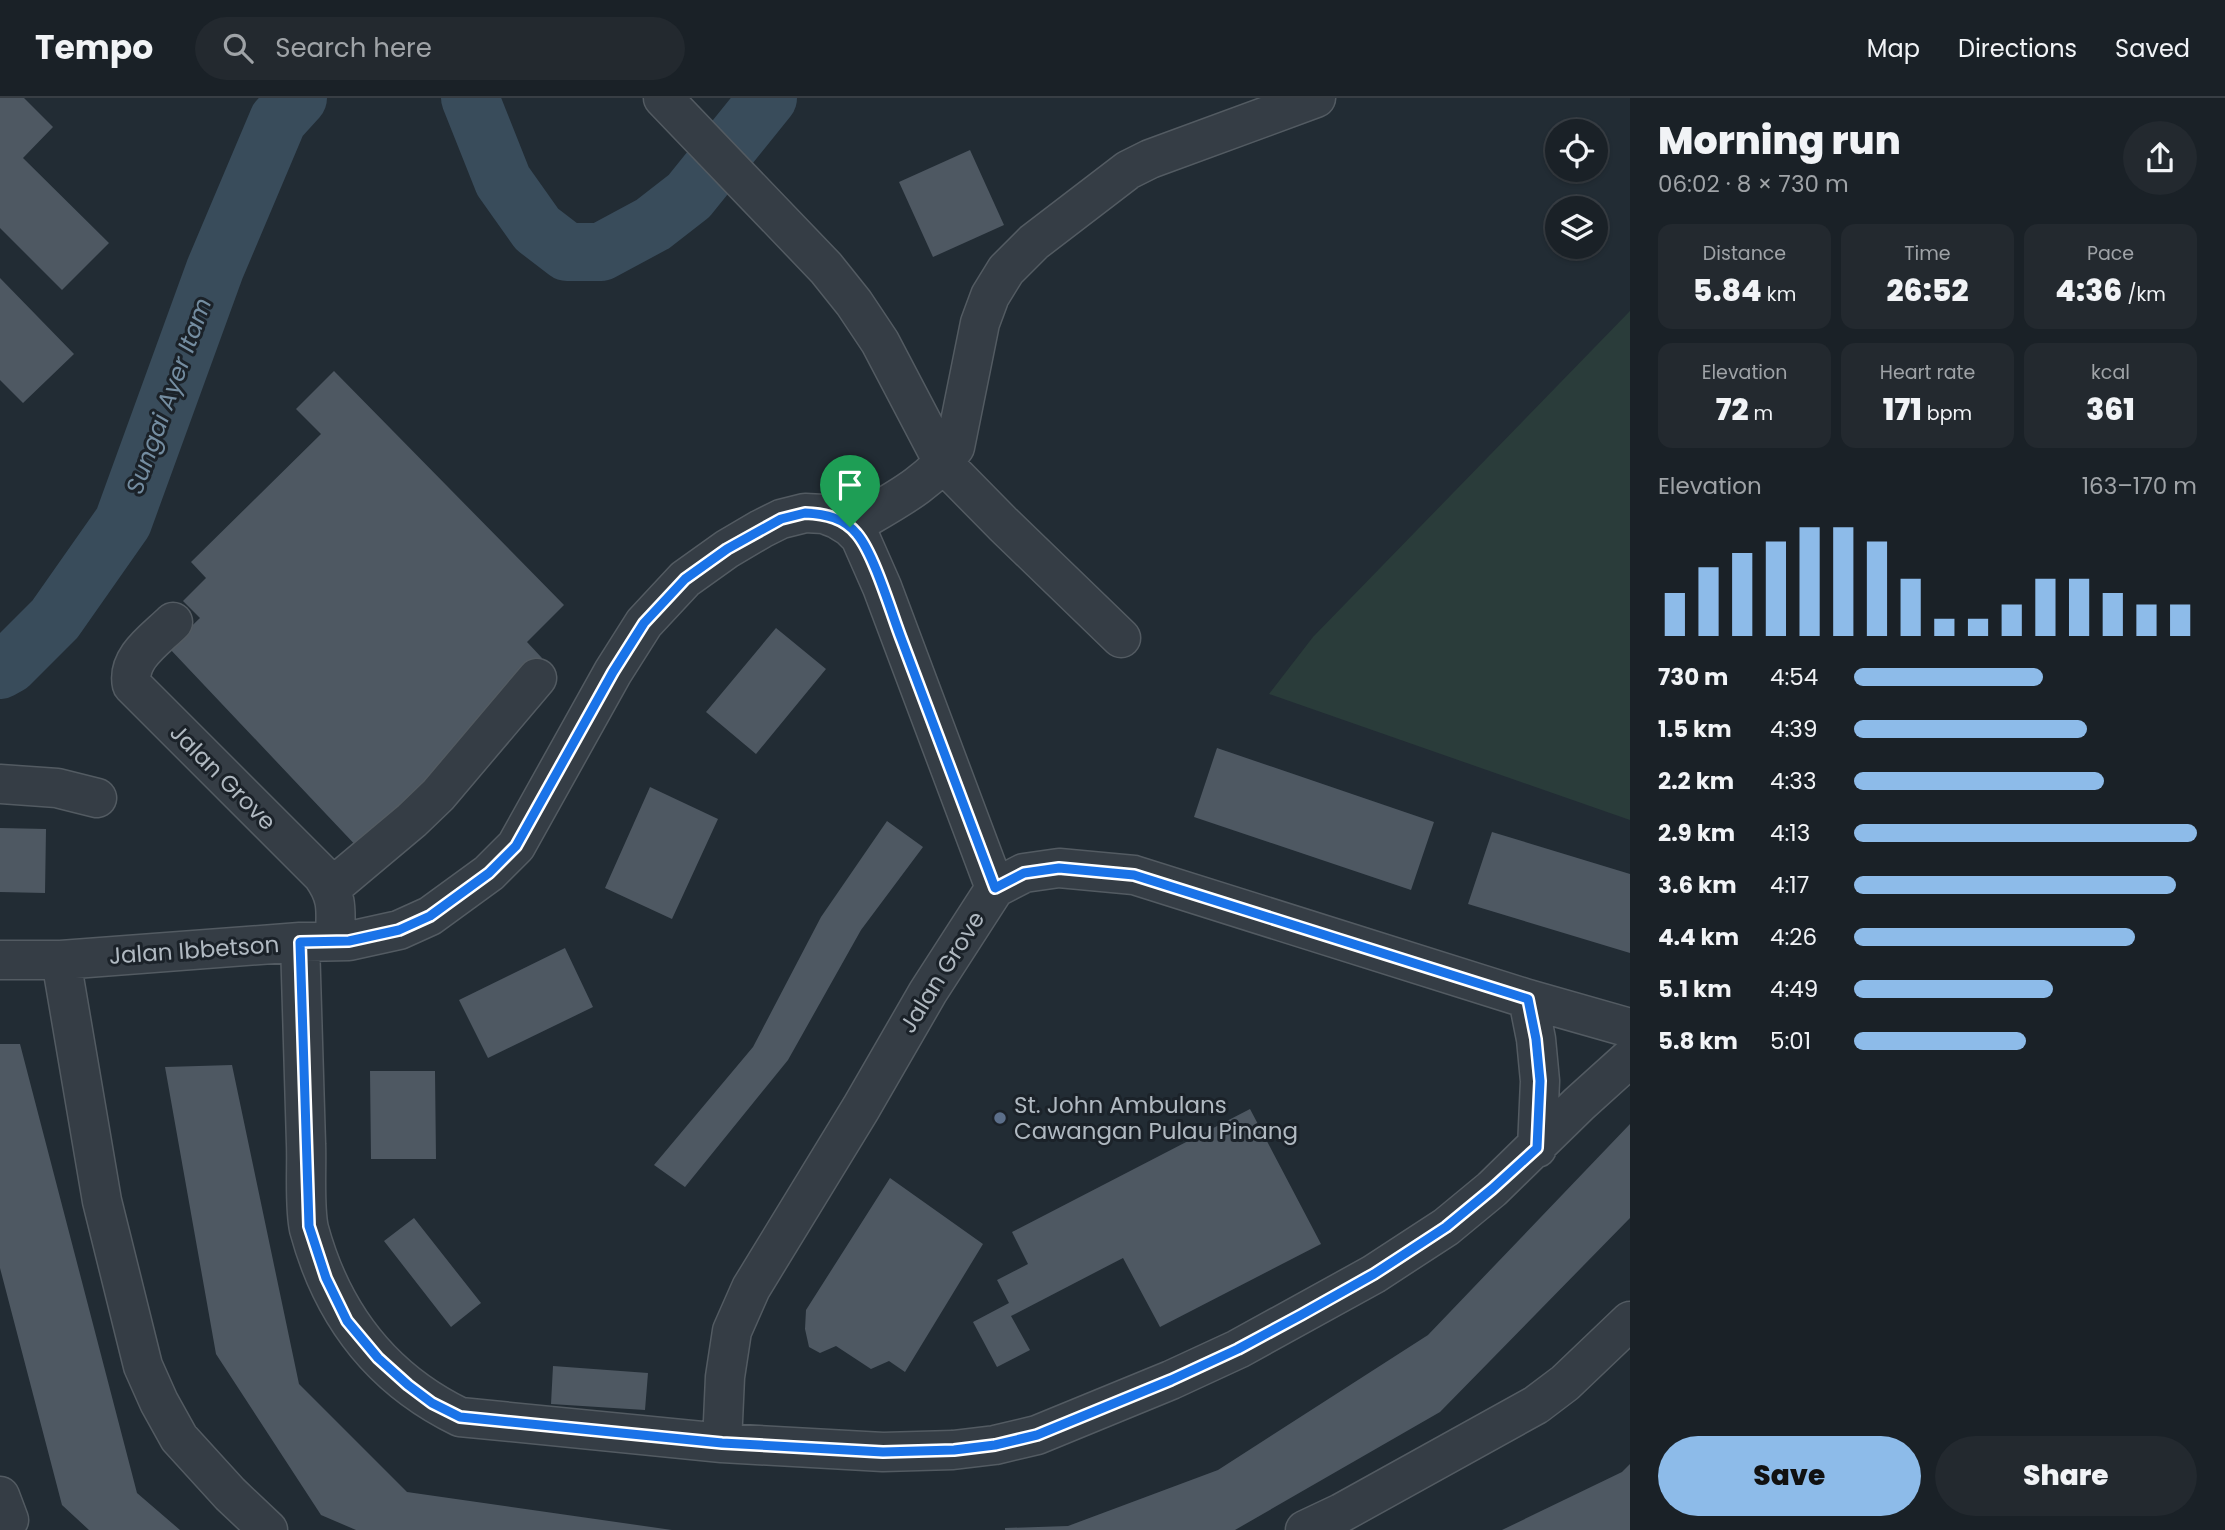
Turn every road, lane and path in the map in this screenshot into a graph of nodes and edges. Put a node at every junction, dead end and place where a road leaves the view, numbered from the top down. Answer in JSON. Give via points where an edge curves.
{"nodes":[{"id":1,"x":1316,"y":98,"type":"edge"},
{"id":2,"x":667,"y":103,"type":"edge"},
{"id":3,"x":944,"y":464,"type":"junction"},
{"id":4,"x":850,"y":527,"type":"junction"},
{"id":5,"x":173,"y":622,"type":"dead end"},
{"id":6,"x":1121,"y":638,"type":"dead end"},
{"id":7,"x":537,"y":678,"type":"dead end"},
{"id":8,"x":0,"y":784,"type":"edge"},
{"id":9,"x":97,"y":798,"type":"dead end"},
{"id":10,"x":331,"y":888,"type":"junction"},
{"id":11,"x":995,"y":888,"type":"junction"},
{"id":12,"x":318,"y":942,"type":"junction"},
{"id":13,"x":0,"y":960,"type":"edge"},
{"id":14,"x":61,"y":960,"type":"junction"},
{"id":15,"x":1528,"y":999,"type":"junction"},
{"id":16,"x":1630,"y":1028,"type":"edge"},
{"id":17,"x":1630,"y":1058,"type":"edge"},
{"id":18,"x":1537,"y":1148,"type":"junction"},
{"id":19,"x":1630,"y":1321,"type":"edge"},
{"id":20,"x":722,"y":1443,"type":"junction"},
{"id":21,"x":268,"y":1530,"type":"edge"},
{"id":22,"x":1305,"y":1530,"type":"edge"}],
"edges":[{"from":1,"to":3,"type":"street","via":[[1128,170],[1034,242],[1006,270],[990,296],[980,323],[955,447]]},
{"from":2,"to":3,"type":"street","via":[[854,303],[880,342]]},
{"from":3,"to":4,"type":"street","via":[[925,481]]},
{"from":3,"to":6,"type":"street"},
{"from":4,"to":11,"type":"street","via":[[860,537],[882,587]]},
{"from":4,"to":12,"type":"street","name":"Jalan Ibbetson","via":[[824,514],[781,519],[685,579],[638,633],[516,846],[489,873],[430,916],[399,930]]},
{"from":5,"to":10,"type":"street","name":"Jalan Grove","via":[[136,659],[132,685]]},
{"from":7,"to":10,"type":"street","via":[[438,794]]},
{"from":8,"to":9,"type":"street","via":[[57,788]]},
{"from":10,"to":12,"type":"street","via":[[336,901]]},
{"from":11,"to":15,"type":"street","name":"Jalan Grove","via":[[1024,873],[1059,868],[1134,875]]},
{"from":11,"to":20,"type":"street","name":"Jalan Grove","via":[[751,1288],[732,1331]]},
{"from":12,"to":14,"type":"street","name":"Jalan Ibbetson"},
{"from":12,"to":20,"type":"street","via":[[309,1226],[326,1278],[347,1321],[378,1358],[432,1403],[460,1417]]},
{"from":13,"to":14,"type":"street","name":"Jalan Ibbetson"},
{"from":14,"to":21,"type":"street","via":[[102,1201],[143,1366],[179,1438]]},
{"from":15,"to":16,"type":"street","name":"Jalan Grove"},
{"from":15,"to":18,"type":"street","via":[[1540,1081]]},
{"from":17,"to":18,"type":"street"},
{"from":18,"to":20,"type":"street","via":[[1446,1227],[1332,1298],[1238,1349],[1037,1435],[954,1450],[883,1452]]},
{"from":19,"to":22,"type":"street","via":[[1536,1405]]}]}
